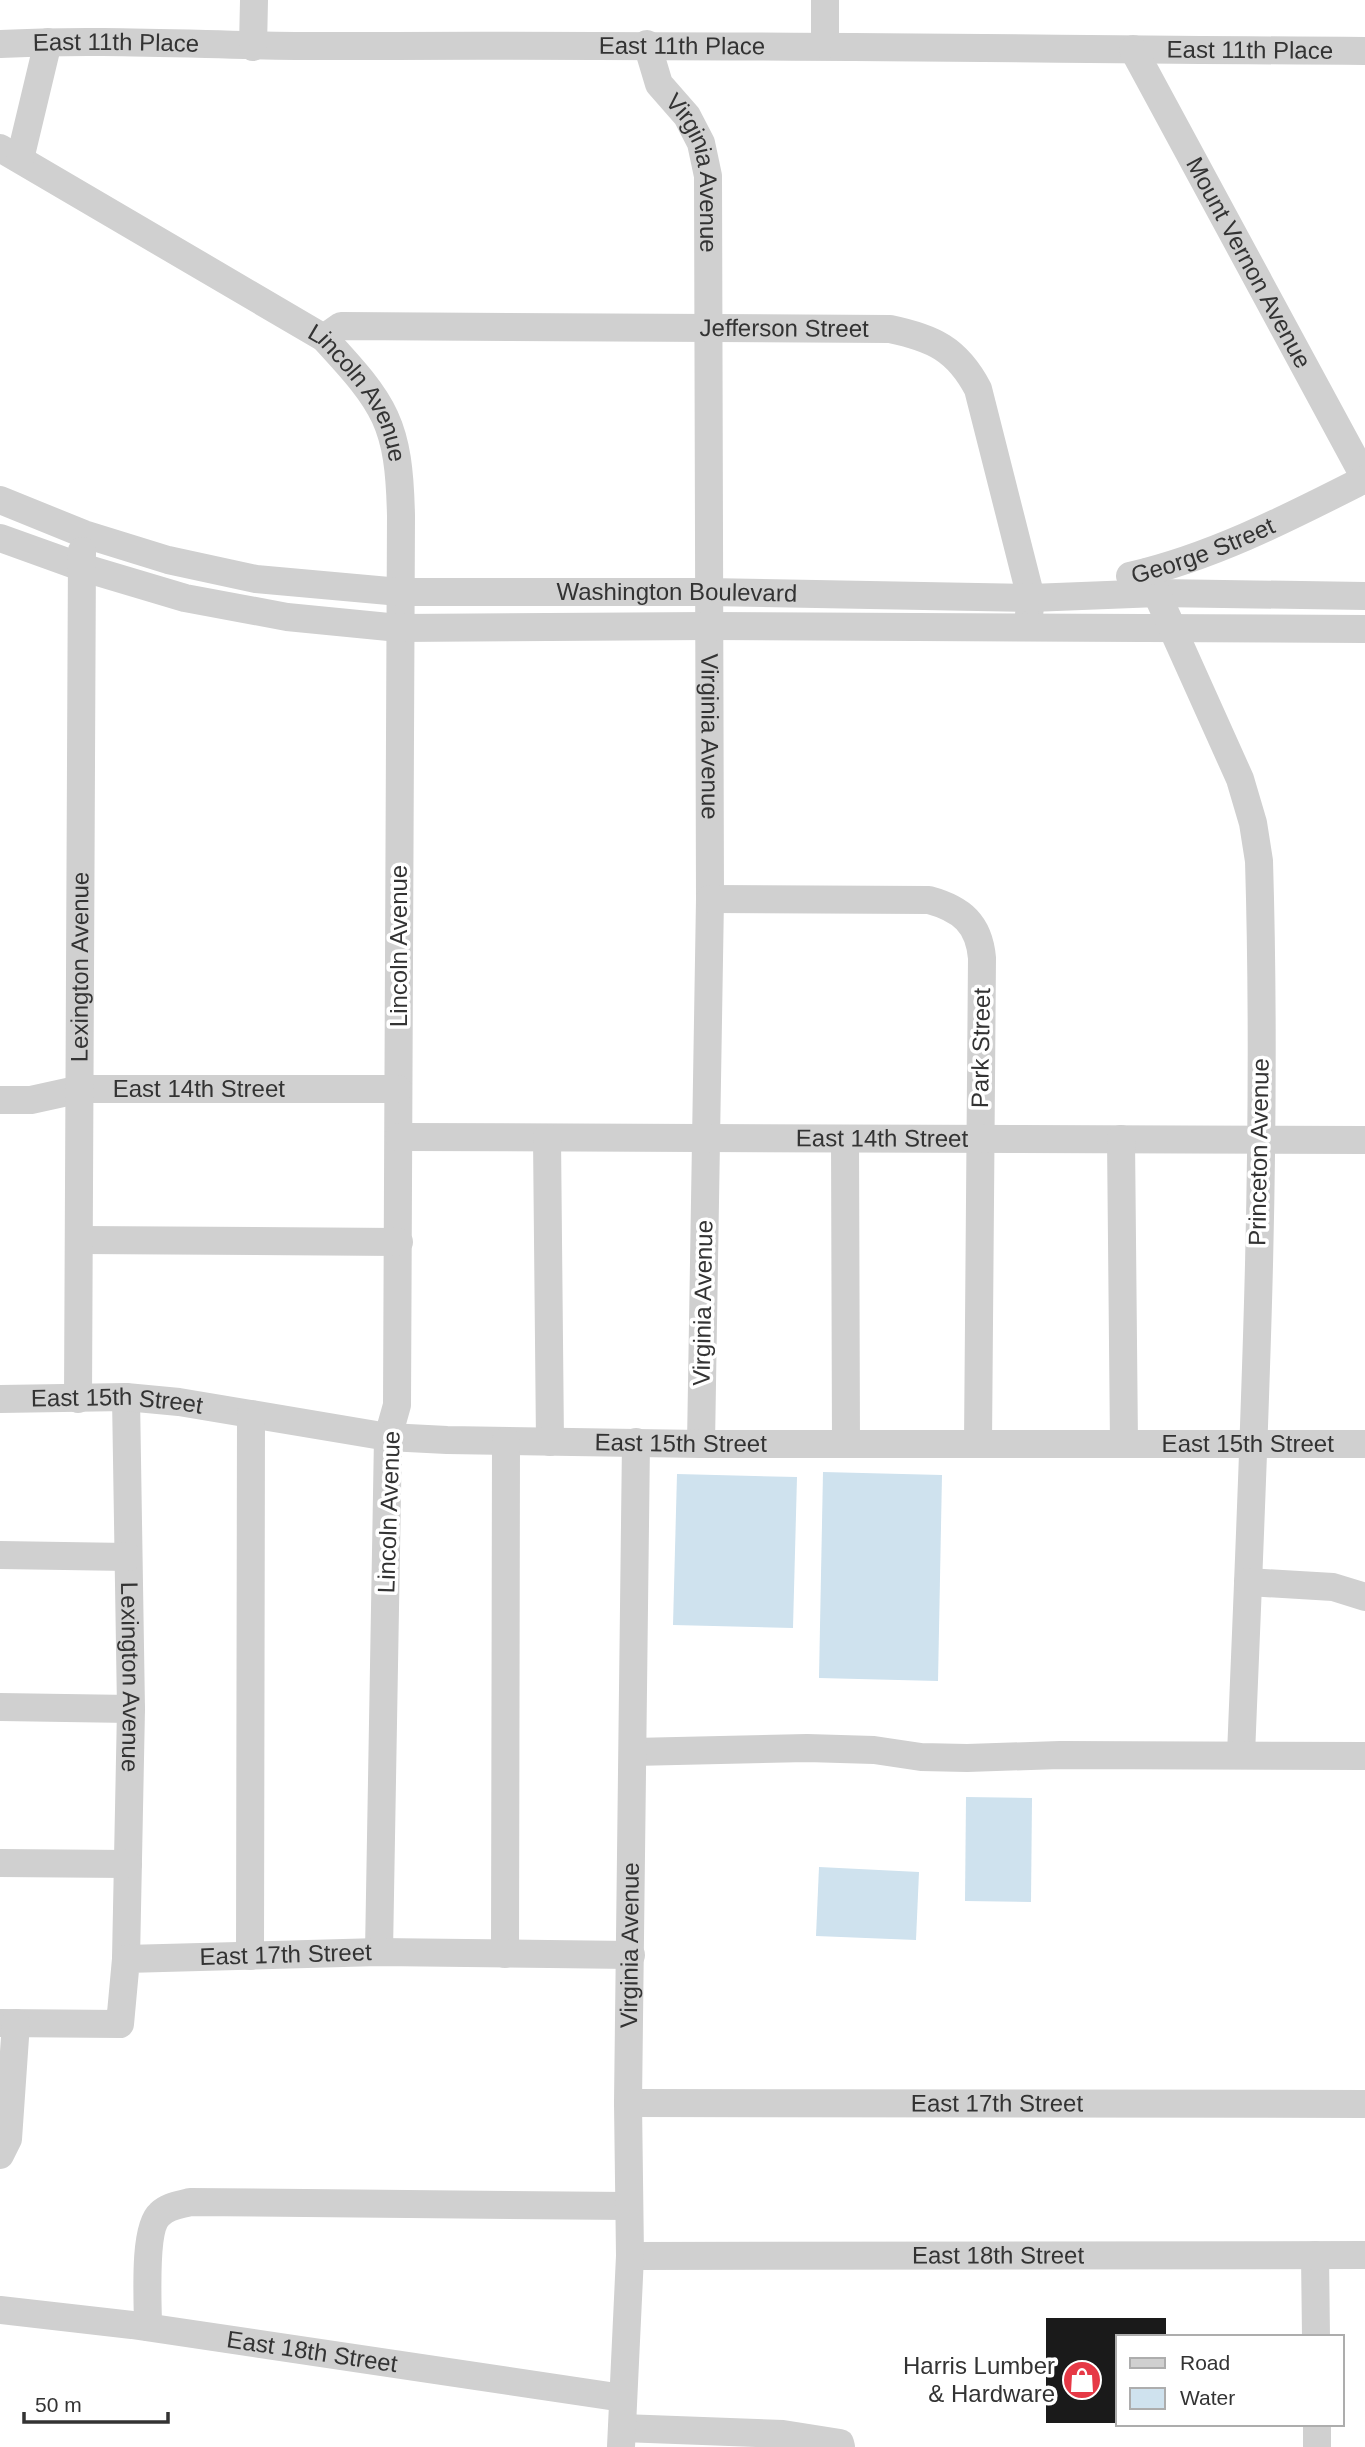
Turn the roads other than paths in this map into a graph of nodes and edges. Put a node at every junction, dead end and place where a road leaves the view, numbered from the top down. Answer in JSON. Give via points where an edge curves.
{"nodes":[{"id":1,"x":254,"y":0,"type":"edge"},
{"id":2,"x":825,"y":0,"type":"edge"},
{"id":3,"x":48,"y":41,"type":"junction"},
{"id":4,"x":0,"y":44,"type":"edge"},
{"id":5,"x":648,"y":44,"type":"junction"},
{"id":6,"x":825,"y":45,"type":"junction"},
{"id":7,"x":253,"y":47,"type":"junction"},
{"id":8,"x":1133,"y":49,"type":"junction"},
{"id":9,"x":1365,"y":51,"type":"edge"},
{"id":10,"x":10,"y":153,"type":"edge"},
{"id":11,"x":707,"y":327,"type":"junction"},
{"id":12,"x":324,"y":338,"type":"junction"},
{"id":13,"x":1365,"y":478,"type":"edge"},
{"id":14,"x":0,"y":500,"type":"edge"},
{"id":15,"x":84,"y":534,"type":"junction"},
{"id":16,"x":0,"y":538,"type":"edge"},
{"id":17,"x":81,"y":567,"type":"junction"},
{"id":18,"x":1152,"y":583,"type":"junction"},
{"id":19,"x":400,"y":592,"type":"junction"},
{"id":20,"x":708,"y":592,"type":"junction"},
{"id":21,"x":1365,"y":596,"type":"edge"},
{"id":22,"x":1031,"y":598,"type":"junction"},
{"id":23,"x":708,"y":626,"type":"junction"},
{"id":24,"x":399,"y":628,"type":"junction"},
{"id":25,"x":1026,"y":628,"type":"junction"},
{"id":26,"x":1365,"y":629,"type":"edge"},
{"id":27,"x":1174,"y":630,"type":"junction"},
{"id":28,"x":710,"y":899,"type":"junction"},
{"id":29,"x":398,"y":1089,"type":"junction"},
{"id":30,"x":82,"y":1090,"type":"junction"},
{"id":31,"x":0,"y":1100,"type":"edge"},
{"id":32,"x":399,"y":1137,"type":"junction"},
{"id":33,"x":547,"y":1138,"type":"junction"},
{"id":34,"x":845,"y":1139,"type":"junction"},
{"id":35,"x":981,"y":1139,"type":"junction"},
{"id":36,"x":1121,"y":1139,"type":"junction"},
{"id":37,"x":707,"y":1140,"type":"junction"},
{"id":38,"x":1260,"y":1140,"type":"junction"},
{"id":39,"x":1365,"y":1140,"type":"edge"},
{"id":40,"x":80,"y":1240,"type":"junction"},
{"id":41,"x":399,"y":1242,"type":"junction"},
{"id":42,"x":126,"y":1397,"type":"junction"},
{"id":43,"x":0,"y":1399,"type":"edge"},
{"id":44,"x":78,"y":1399,"type":"junction"},
{"id":45,"x":251,"y":1414,"type":"junction"},
{"id":46,"x":388,"y":1437,"type":"junction"},
{"id":47,"x":506,"y":1441,"type":"junction"},
{"id":48,"x":550,"y":1442,"type":"junction"},
{"id":49,"x":636,"y":1442,"type":"junction"},
{"id":50,"x":701,"y":1444,"type":"junction"},
{"id":51,"x":846,"y":1444,"type":"junction"},
{"id":52,"x":978,"y":1444,"type":"junction"},
{"id":53,"x":1124,"y":1444,"type":"junction"},
{"id":54,"x":1253,"y":1444,"type":"junction"},
{"id":55,"x":1365,"y":1444,"type":"edge"},
{"id":56,"x":0,"y":1555,"type":"edge"},
{"id":57,"x":128,"y":1557,"type":"junction"},
{"id":58,"x":1248,"y":1582,"type":"junction"},
{"id":59,"x":1365,"y":1597,"type":"edge"},
{"id":60,"x":0,"y":1707,"type":"edge"},
{"id":61,"x":131,"y":1709,"type":"junction"},
{"id":62,"x":633,"y":1752,"type":"junction"},
{"id":63,"x":1241,"y":1755,"type":"junction"},
{"id":64,"x":1365,"y":1756,"type":"edge"},
{"id":65,"x":0,"y":1863,"type":"edge"},
{"id":66,"x":128,"y":1864,"type":"junction"},
{"id":67,"x":379,"y":1952,"type":"junction"},
{"id":68,"x":505,"y":1954,"type":"junction"},
{"id":69,"x":631,"y":1955,"type":"junction"},
{"id":70,"x":250,"y":1956,"type":"junction"},
{"id":71,"x":126,"y":1959,"type":"junction"},
{"id":72,"x":8,"y":2023,"type":"edge"},
{"id":73,"x":628,"y":2103,"type":"junction"},
{"id":74,"x":1365,"y":2104,"type":"edge"},
{"id":75,"x":0,"y":2155,"type":"edge"},
{"id":76,"x":629,"y":2206,"type":"junction"},
{"id":77,"x":1315,"y":2255,"type":"junction"},
{"id":78,"x":1365,"y":2255,"type":"edge"},
{"id":79,"x":630,"y":2256,"type":"junction"},
{"id":80,"x":0,"y":2310,"type":"edge"},
{"id":81,"x":148,"y":2328,"type":"junction"},
{"id":82,"x":1316,"y":2335,"type":"edge"},
{"id":83,"x":622,"y":2398,"type":"junction"},
{"id":84,"x":1317,"y":2426,"type":"edge"},
{"id":85,"x":621,"y":2437,"type":"edge"},
{"id":86,"x":841,"y":2447,"type":"edge"},
{"id":87,"x":1317,"y":2447,"type":"edge"}],
"edges":[{"from":1,"to":7,"type":"street"},
{"from":2,"to":6,"type":"street"},
{"from":3,"to":4,"type":"street","name":"East 11th Place"},
{"from":3,"to":7,"type":"street","name":"East 11th Place"},
{"from":3,"to":10,"type":"street"},
{"from":5,"to":6,"type":"street","name":"East 11th Place"},
{"from":5,"to":7,"type":"street","name":"East 11th Place"},
{"from":5,"to":11,"type":"street","name":"Virginia Avenue","via":[[659,83],[687,116],[701,143],[708,176]]},
{"from":6,"to":8,"type":"street","name":"East 11th Place"},
{"from":8,"to":9,"type":"street","name":"East 11th Place"},
{"from":8,"to":13,"type":"street","name":"Mount Vernon Avenue"},
{"from":10,"to":12,"type":"street","name":"Lincoln Avenue"},
{"from":11,"to":12,"type":"street","name":"Jefferson Street","via":[[341,326]]},
{"from":11,"to":20,"type":"street","name":"Virginia Avenue"},
{"from":11,"to":22,"type":"street","name":"Jefferson Street","via":[[890,330],[917,335],[948,349],[966,366],[978,389]]},
{"from":12,"to":19,"type":"street","name":"Lincoln Avenue","via":[[381,405],[395,438],[400,467]]},
{"from":13,"to":18,"type":"street","name":"George Street","via":[[1289,518],[1199,555]]},
{"from":14,"to":15,"type":"street","name":"Washington Boulevard"},
{"from":15,"to":17,"type":"street","name":"Lexington Avenue"},
{"from":15,"to":19,"type":"street","name":"Washington Boulevard","via":[[168,560],[256,579]]},
{"from":16,"to":17,"type":"street","name":"Washington Boulevard"},
{"from":17,"to":24,"type":"street","name":"Washington Boulevard","via":[[185,598],[287,617]]},
{"from":17,"to":30,"type":"street","name":"Lexington Avenue"},
{"from":18,"to":21,"type":"street","name":"Washington Boulevard"},
{"from":18,"to":22,"type":"street","name":"Washington Boulevard"},
{"from":18,"to":27,"type":"street","name":"Princeton Avenue"},
{"from":19,"to":20,"type":"street","name":"Washington Boulevard"},
{"from":19,"to":24,"type":"street","name":"Lincoln Avenue"},
{"from":20,"to":22,"type":"street","name":"Washington Boulevard"},
{"from":20,"to":23,"type":"street","name":"Virginia Avenue"},
{"from":22,"to":25,"type":"street","name":"Jefferson Street"},
{"from":23,"to":24,"type":"street","name":"Washington Boulevard"},
{"from":23,"to":25,"type":"street","name":"Washington Boulevard"},
{"from":23,"to":28,"type":"street","name":"Virginia Avenue"},
{"from":24,"to":29,"type":"street","name":"Lincoln Avenue"},
{"from":25,"to":27,"type":"street","name":"Washington Boulevard"},
{"from":26,"to":27,"type":"street","name":"Washington Boulevard"},
{"from":27,"to":38,"type":"street","name":"Princeton Avenue","via":[[1240,779],[1253,823],[1261,913]]},
{"from":28,"to":35,"type":"street","name":"Park Street","via":[[929,900],[967,920],[976,929],[982,958]]},
{"from":28,"to":37,"type":"street","name":"Virginia Avenue"},
{"from":29,"to":30,"type":"street","name":"East 14th Street"},
{"from":29,"to":32,"type":"street","name":"Lincoln Avenue"},
{"from":30,"to":31,"type":"street","name":"East 14th Street","via":[[31,1100]]},
{"from":30,"to":40,"type":"street","name":"Lexington Avenue"},
{"from":32,"to":33,"type":"street","name":"East 14th Street"},
{"from":32,"to":41,"type":"street","name":"Lincoln Avenue"},
{"from":33,"to":37,"type":"street","name":"East 14th Street"},
{"from":33,"to":48,"type":"street"},
{"from":34,"to":35,"type":"street","name":"East 14th Street"},
{"from":34,"to":37,"type":"street","name":"East 14th Street"},
{"from":34,"to":51,"type":"street"},
{"from":35,"to":36,"type":"street","name":"East 14th Street"},
{"from":35,"to":52,"type":"street","name":"Park Street"},
{"from":36,"to":38,"type":"street","name":"East 14th Street"},
{"from":36,"to":53,"type":"street"},
{"from":37,"to":50,"type":"street","name":"Virginia Avenue"},
{"from":38,"to":39,"type":"street","name":"East 14th Street"},
{"from":38,"to":54,"type":"street","name":"Princeton Avenue"},
{"from":40,"to":41,"type":"street"},
{"from":40,"to":44,"type":"street","name":"Lexington Avenue"},
{"from":41,"to":46,"type":"street","name":"Lincoln Avenue","via":[[397,1405]]},
{"from":42,"to":44,"type":"street","name":"East 15th Street"},
{"from":42,"to":45,"type":"street","name":"East 15th Street"},
{"from":42,"to":57,"type":"street","name":"Lexington Avenue"},
{"from":43,"to":44,"type":"street","name":"East 15th Street"},
{"from":45,"to":46,"type":"street","name":"East 15th Street"},
{"from":45,"to":70,"type":"street"},
{"from":46,"to":47,"type":"street","name":"East 15th Street"},
{"from":46,"to":67,"type":"street","name":"Lincoln Avenue"},
{"from":47,"to":48,"type":"street","name":"East 15th Street"},
{"from":47,"to":68,"type":"street"},
{"from":48,"to":49,"type":"street","name":"East 15th Street"},
{"from":49,"to":50,"type":"street","name":"East 15th Street"},
{"from":49,"to":62,"type":"street","name":"Virginia Avenue"},
{"from":50,"to":51,"type":"street","name":"East 15th Street"},
{"from":51,"to":52,"type":"street","name":"East 15th Street"},
{"from":52,"to":53,"type":"street","name":"East 15th Street"},
{"from":53,"to":54,"type":"street","name":"East 15th Street"},
{"from":54,"to":55,"type":"street","name":"East 15th Street"},
{"from":54,"to":58,"type":"street","name":"Princeton Avenue"},
{"from":56,"to":57,"type":"street"},
{"from":57,"to":61,"type":"street","name":"Lexington Avenue"},
{"from":58,"to":59,"type":"street","via":[[1333,1587]]},
{"from":58,"to":63,"type":"street","name":"Princeton Avenue"},
{"from":60,"to":61,"type":"street"},
{"from":61,"to":66,"type":"street","name":"Lexington Avenue"},
{"from":62,"to":63,"type":"street","via":[[807,1748],[967,1758]]},
{"from":62,"to":69,"type":"street","name":"Virginia Avenue"},
{"from":63,"to":64,"type":"street"},
{"from":65,"to":66,"type":"street"},
{"from":66,"to":71,"type":"street","name":"Lexington Avenue"},
{"from":67,"to":68,"type":"street","name":"East 17th Street"},
{"from":67,"to":70,"type":"street","name":"East 17th Street"},
{"from":68,"to":69,"type":"street","name":"East 17th Street"},
{"from":69,"to":73,"type":"street","name":"Virginia Avenue"},
{"from":70,"to":71,"type":"street","name":"East 17th Street"},
{"from":71,"to":72,"type":"street","via":[[120,2024]]},
{"from":72,"to":75,"type":"street","via":[[8,2139]]},
{"from":73,"to":74,"type":"street","name":"East 17th Street"},
{"from":73,"to":76,"type":"street","name":"Virginia Avenue"},
{"from":76,"to":79,"type":"street","name":"Virginia Avenue"},
{"from":76,"to":81,"type":"street","via":[[190,2202],[157,2215],[150,2231]]},
{"from":77,"to":78,"type":"street","name":"East 18th Street"},
{"from":77,"to":79,"type":"street","name":"East 18th Street"},
{"from":77,"to":82,"type":"street"},
{"from":79,"to":83,"type":"street","name":"Virginia Avenue"},
{"from":80,"to":81,"type":"street","name":"East 18th Street"},
{"from":81,"to":83,"type":"street","name":"East 18th Street"},
{"from":83,"to":85,"type":"street","name":"Virginia Avenue"},
{"from":84,"to":87,"type":"street"},
{"from":85,"to":86,"type":"street","via":[[783,2434],[840,2442]]}]}
